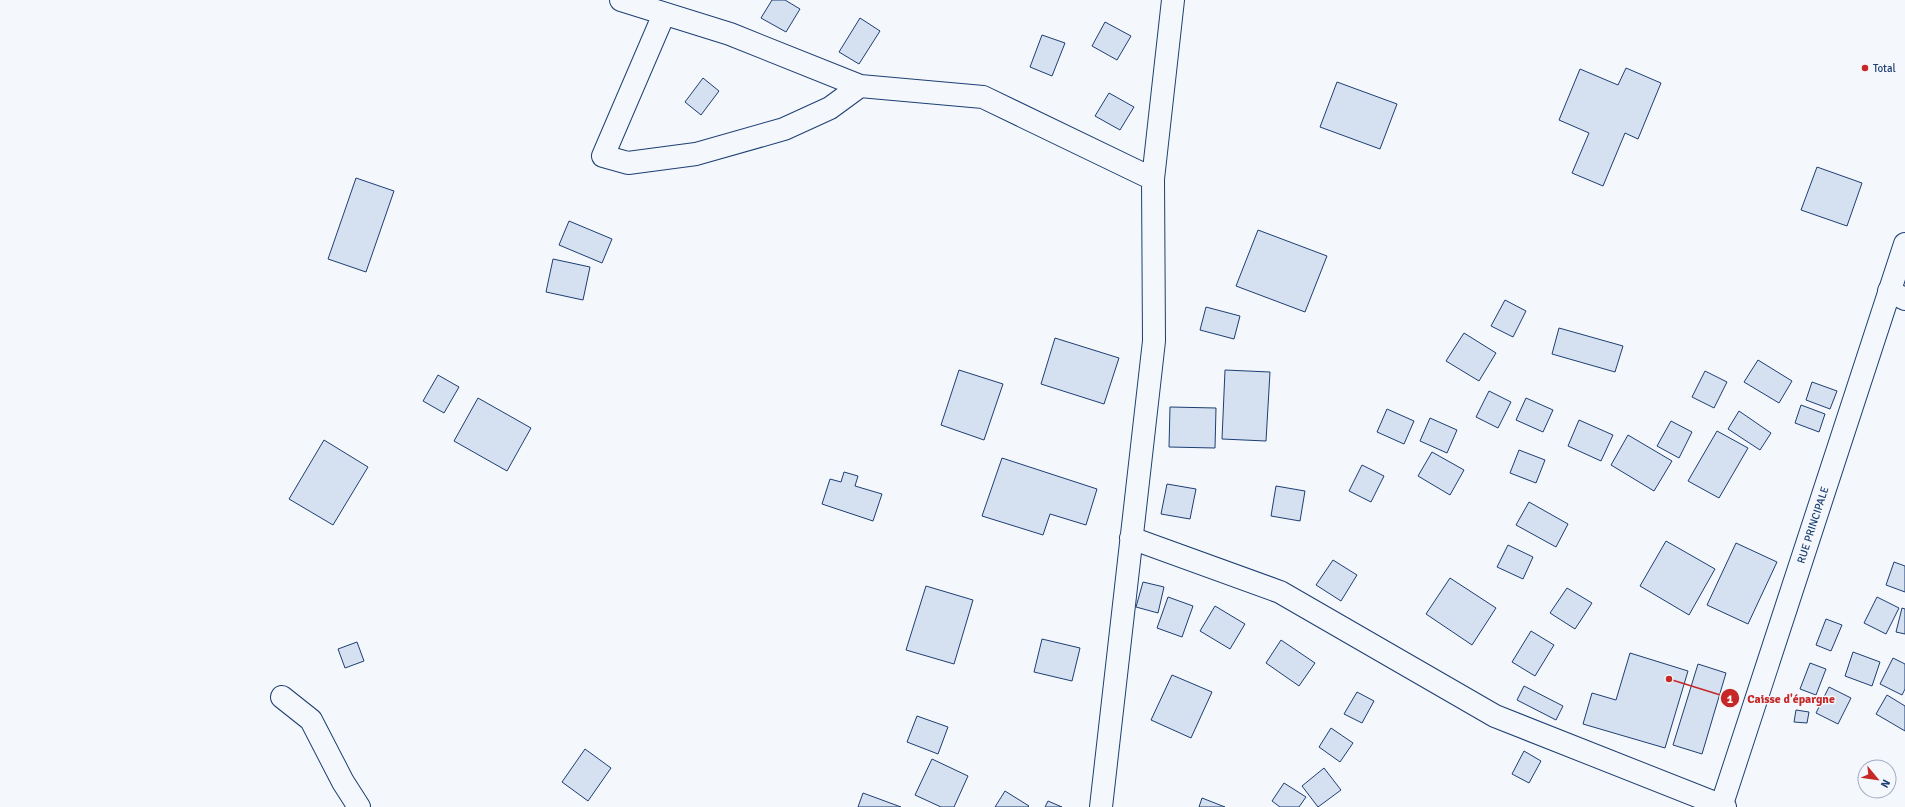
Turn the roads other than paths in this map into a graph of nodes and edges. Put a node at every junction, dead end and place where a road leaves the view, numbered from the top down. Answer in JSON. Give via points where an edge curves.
{"nodes":[{"id":1,"x":621,"y":0,"type":"edge"},
{"id":2,"x":1173,"y":0,"type":"edge"},
{"id":3,"x":664,"y":14,"type":"junction"},
{"id":4,"x":860,"y":86,"type":"junction"},
{"id":5,"x":1153,"y":179,"type":"junction"},
{"id":6,"x":1905,"y":244,"type":"edge"},
{"id":7,"x":1897,"y":295,"type":"edge"},
{"id":8,"x":1131,"y":538,"type":"junction"},
{"id":9,"x":282,"y":697,"type":"dead end"},
{"id":10,"x":359,"y":807,"type":"edge"},
{"id":11,"x":1101,"y":807,"type":"edge"},
{"id":12,"x":1722,"y":807,"type":"edge"}],
"edges":[{"from":1,"to":3,"type":"street"},
{"from":2,"to":5,"type":"street"},
{"from":3,"to":4,"type":"street","via":[[730,34]]},
{"from":3,"to":4,"type":"street","via":[[603,156],[628,163],[696,154],[784,129],[830,108]]},
{"from":4,"to":5,"type":"street","via":[[983,97]]},
{"from":5,"to":8,"type":"street","via":[[1154,341]]},
{"from":6,"to":7,"type":"street","name":"RUE PRINCIPALE"},
{"from":7,"to":12,"type":"street","name":"RUE PRINCIPALE"},
{"from":8,"to":11,"type":"street"},
{"from":8,"to":12,"type":"street","via":[[1280,592],[1494,716]]},
{"from":9,"to":10,"type":"street","via":[[311,720]]}]}
